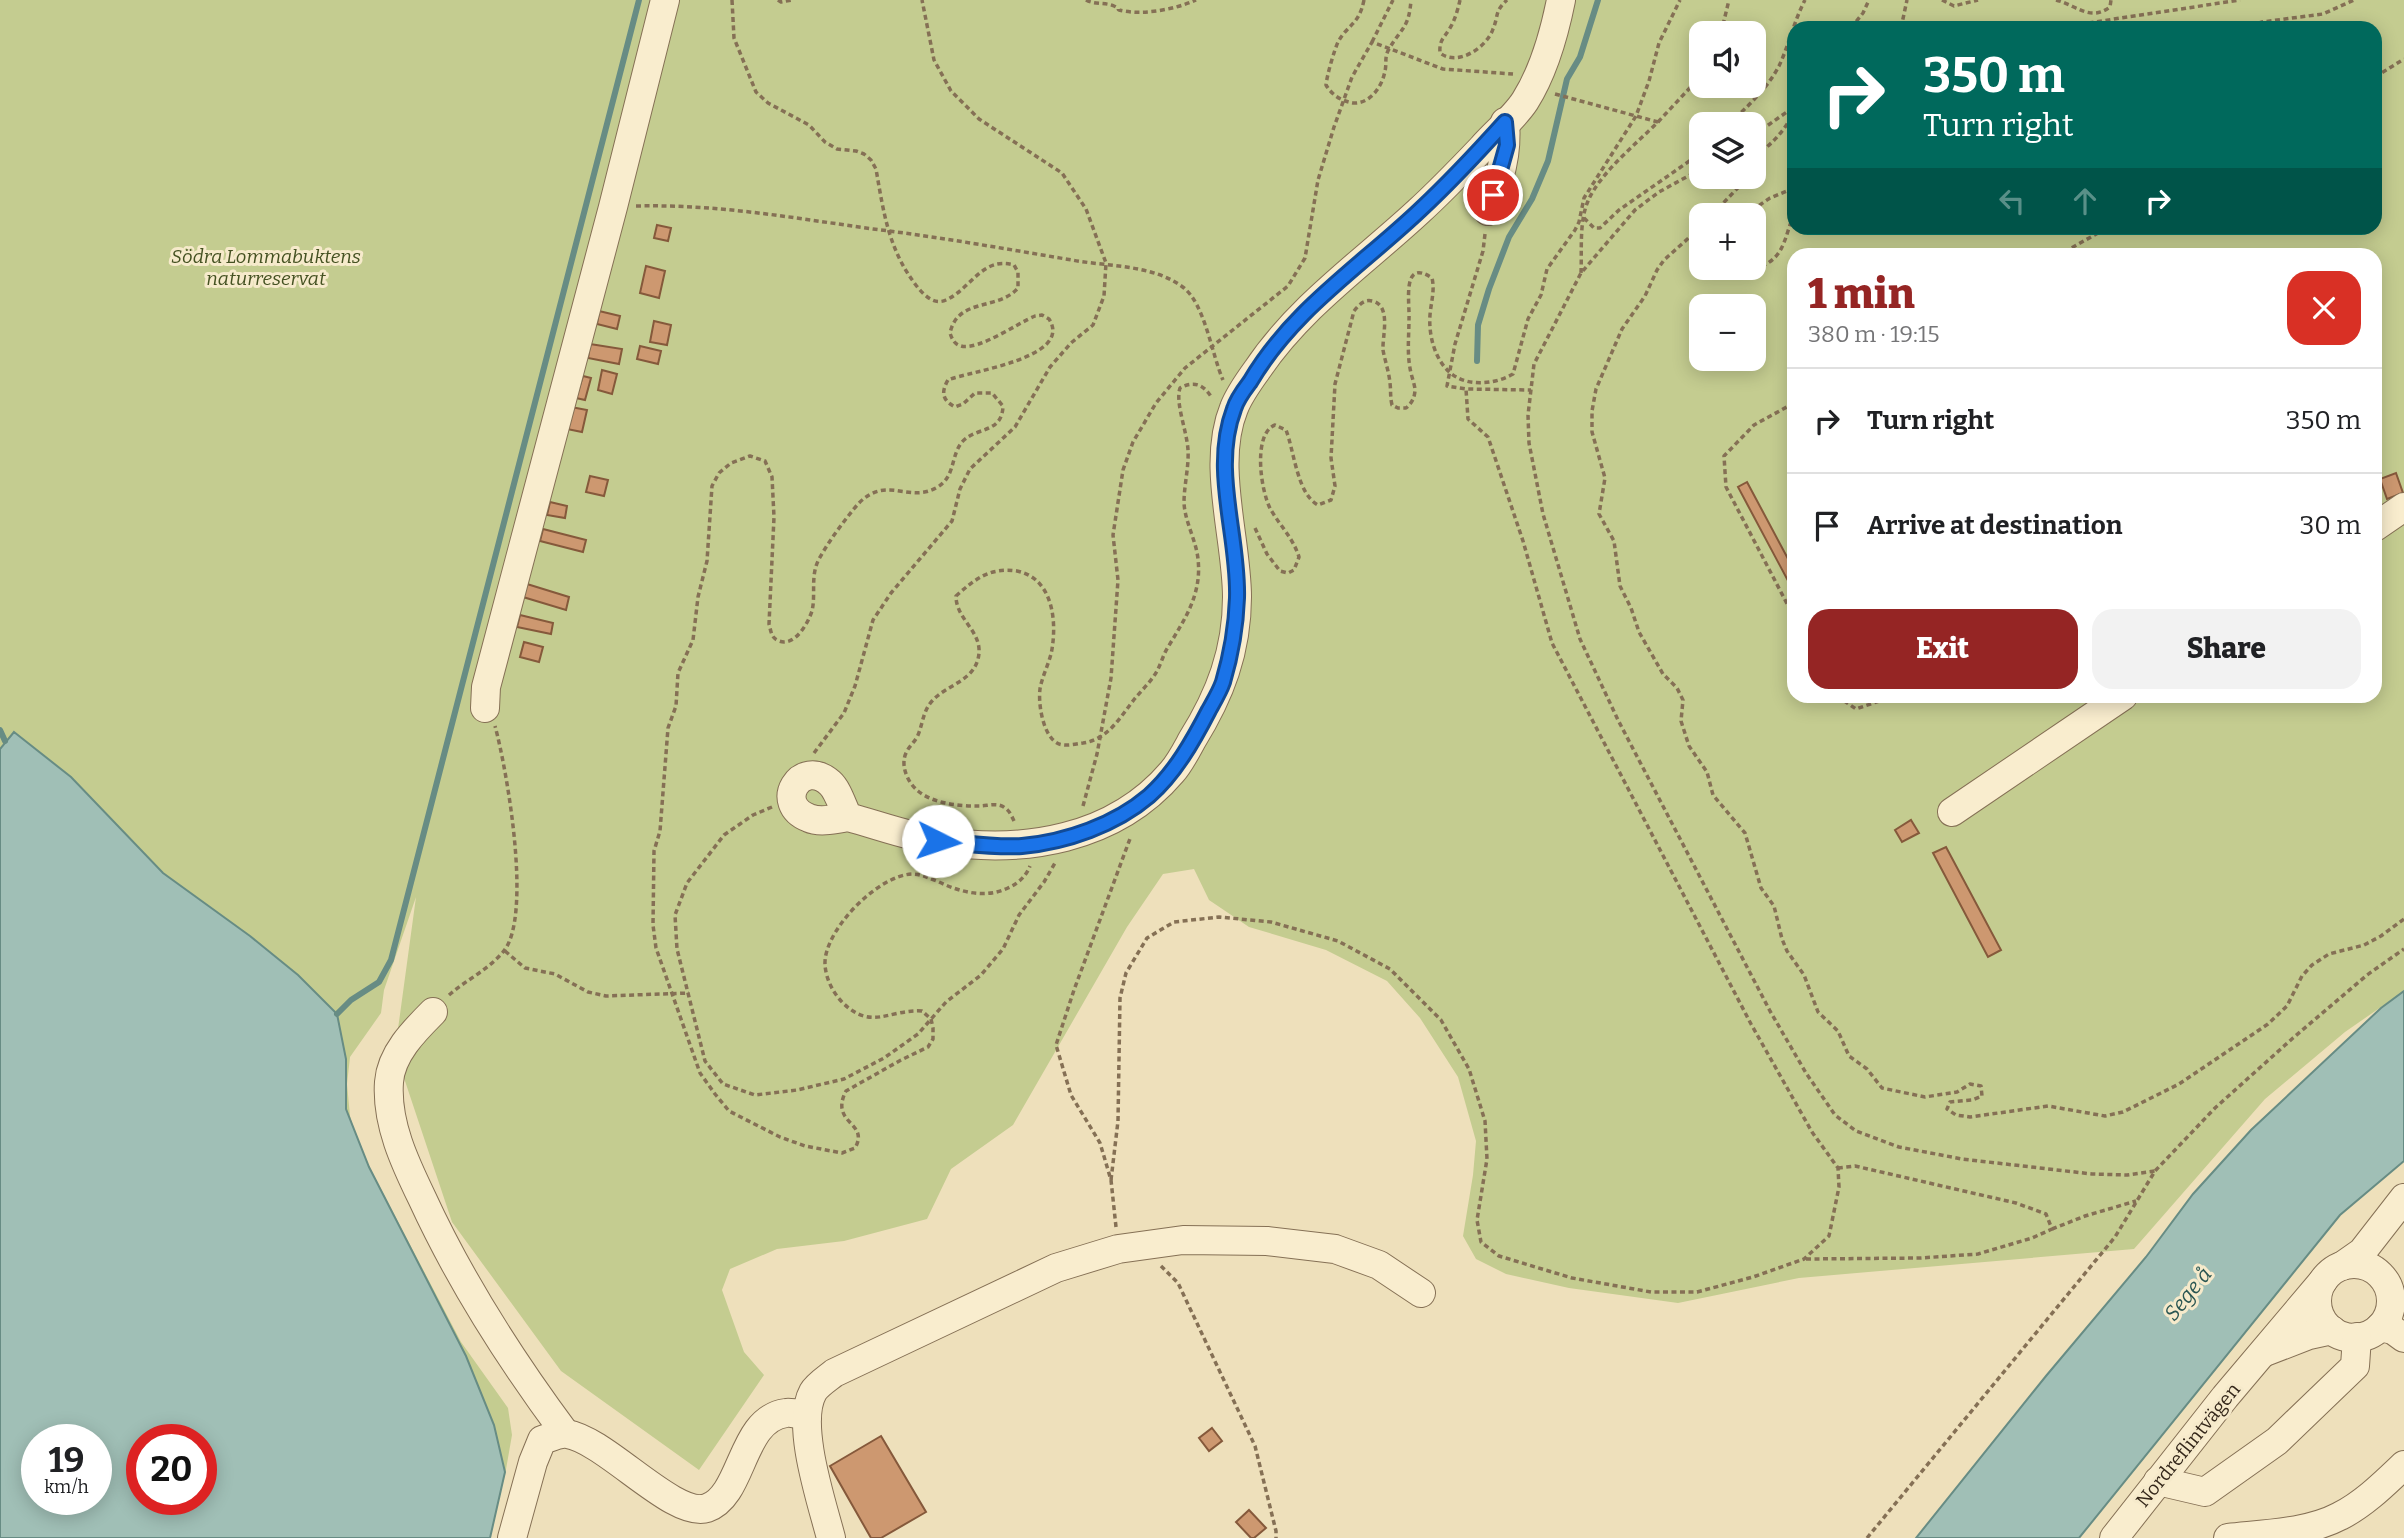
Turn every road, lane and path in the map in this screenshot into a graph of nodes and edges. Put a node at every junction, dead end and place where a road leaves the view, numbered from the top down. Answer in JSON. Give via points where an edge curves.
{"nodes":[{"id":1,"x":665,"y":0,"type":"edge"},
{"id":2,"x":732,"y":0,"type":"edge"},
{"id":3,"x":778,"y":0,"type":"edge"},
{"id":4,"x":792,"y":0,"type":"edge"},
{"id":5,"x":922,"y":0,"type":"edge"},
{"id":6,"x":1086,"y":0,"type":"edge"},
{"id":7,"x":1196,"y":0,"type":"edge"},
{"id":8,"x":1364,"y":0,"type":"edge"},
{"id":9,"x":1393,"y":0,"type":"edge"},
{"id":10,"x":1411,"y":0,"type":"edge"},
{"id":11,"x":1460,"y":0,"type":"edge"},
{"id":12,"x":1507,"y":0,"type":"edge"},
{"id":13,"x":1561,"y":0,"type":"edge"},
{"id":14,"x":1680,"y":0,"type":"edge"},
{"id":15,"x":1729,"y":0,"type":"edge"},
{"id":16,"x":1805,"y":0,"type":"edge"},
{"id":17,"x":1869,"y":0,"type":"edge"},
{"id":18,"x":1907,"y":0,"type":"edge"},
{"id":19,"x":1942,"y":0,"type":"edge"},
{"id":20,"x":1978,"y":0,"type":"edge"},
{"id":21,"x":2056,"y":0,"type":"edge"},
{"id":22,"x":2111,"y":0,"type":"edge"},
{"id":23,"x":2240,"y":0,"type":"edge"},
{"id":24,"x":2354,"y":0,"type":"edge"},
{"id":25,"x":1724,"y":21,"type":"edge"},
{"id":26,"x":1797,"y":21,"type":"edge"},
{"id":27,"x":1857,"y":21,"type":"edge"},
{"id":28,"x":1902,"y":21,"type":"edge"},
{"id":29,"x":2101,"y":21,"type":"edge"},
{"id":30,"x":2270,"y":21,"type":"edge"},
{"id":31,"x":1372,"y":42,"type":"junction"},
{"id":32,"x":1787,"y":47,"type":"edge"},
{"id":33,"x":1389,"y":49,"type":"junction"},
{"id":34,"x":2404,"y":59,"type":"edge"},
{"id":35,"x":2382,"y":72,"type":"edge"},
{"id":36,"x":1541,"y":88,"type":"junction"},
{"id":37,"x":1689,"y":89,"type":"edge"},
{"id":38,"x":1343,"y":100,"type":"junction"},
{"id":39,"x":1742,"y":112,"type":"edge"},
{"id":40,"x":1787,"y":112,"type":"edge"},
{"id":41,"x":1636,"y":116,"type":"junction"},
{"id":42,"x":1505,"y":122,"type":"junction"},
{"id":43,"x":1658,"y":122,"type":"junction"},
{"id":44,"x":1787,"y":126,"type":"edge"},
{"id":45,"x":1766,"y":127,"type":"edge"},
{"id":46,"x":1766,"y":147,"type":"edge"},
{"id":47,"x":1689,"y":161,"type":"edge"},
{"id":48,"x":1689,"y":176,"type":"edge"},
{"id":49,"x":1737,"y":189,"type":"edge"},
{"id":50,"x":1787,"y":191,"type":"edge"},
{"id":51,"x":1723,"y":203,"type":"edge"},
{"id":52,"x":1763,"y":203,"type":"edge"},
{"id":53,"x":613,"y":207,"type":"junction"},
{"id":54,"x":1488,"y":211,"type":"joint"},
{"id":55,"x":1581,"y":214,"type":"junction"},
{"id":56,"x":1584,"y":219,"type":"junction"},
{"id":57,"x":887,"y":230,"type":"junction"},
{"id":58,"x":1787,"y":234,"type":"edge"},
{"id":59,"x":2094,"y":235,"type":"edge"},
{"id":60,"x":1689,"y":238,"type":"edge"},
{"id":61,"x":2071,"y":248,"type":"edge"},
{"id":62,"x":1107,"y":263,"type":"junction"},
{"id":63,"x":1766,"y":264,"type":"edge"},
{"id":64,"x":1581,"y":273,"type":"junction"},
{"id":65,"x":1212,"y":347,"type":"junction"},
{"id":66,"x":1449,"y":373,"type":"junction"},
{"id":67,"x":1466,"y":389,"type":"junction"},
{"id":68,"x":1531,"y":390,"type":"junction"},
{"id":69,"x":1223,"y":404,"type":"junction"},
{"id":70,"x":1787,"y":407,"type":"edge"},
{"id":71,"x":2404,"y":508,"type":"edge"},
{"id":72,"x":1252,"y":522,"type":"dead end"},
{"id":73,"x":2382,"y":522,"type":"edge"},
{"id":74,"x":1787,"y":604,"type":"edge"},
{"id":75,"x":1847,"y":703,"type":"edge"},
{"id":76,"x":1874,"y":703,"type":"edge"},
{"id":77,"x":2113,"y":703,"type":"edge"},
{"id":78,"x":485,"y":708,"type":"joint"},
{"id":79,"x":1100,"y":738,"type":"junction"},
{"id":80,"x":806,"y":776,"type":"junction"},
{"id":81,"x":791,"y":803,"type":"junction"},
{"id":82,"x":1133,"y":806,"type":"junction"},
{"id":83,"x":1952,"y":812,"type":"dead end"},
{"id":84,"x":848,"y":817,"type":"junction"},
{"id":85,"x":1070,"y":837,"type":"junction"},
{"id":86,"x":1023,"y":846,"type":"junction"},
{"id":87,"x":2404,"y":919,"type":"edge"},
{"id":88,"x":2404,"y":949,"type":"edge"},
{"id":89,"x":505,"y":951,"type":"junction"},
{"id":90,"x":672,"y":993,"type":"junction"},
{"id":91,"x":689,"y":993,"type":"junction"},
{"id":92,"x":433,"y":1012,"type":"joint"},
{"id":93,"x":931,"y":1019,"type":"junction"},
{"id":94,"x":1838,"y":1168,"type":"junction"},
{"id":95,"x":2155,"y":1171,"type":"junction"},
{"id":96,"x":1111,"y":1180,"type":"junction"},
{"id":97,"x":2404,"y":1198,"type":"edge"},
{"id":98,"x":2137,"y":1201,"type":"junction"},
{"id":99,"x":2386,"y":1220,"type":"junction"},
{"id":100,"x":2052,"y":1229,"type":"junction"},
{"id":101,"x":1130,"y":1247,"type":"junction"},
{"id":102,"x":1804,"y":1259,"type":"junction"},
{"id":103,"x":2332,"y":1274,"type":"junction"},
{"id":104,"x":2396,"y":1286,"type":"edge"},
{"id":105,"x":1421,"y":1293,"type":"dead end"},
{"id":106,"x":2366,"y":1336,"type":"edge"},
{"id":107,"x":2262,"y":1353,"type":"junction"},
{"id":108,"x":807,"y":1416,"type":"junction"},
{"id":109,"x":565,"y":1433,"type":"junction"},
{"id":110,"x":2404,"y":1465,"type":"edge"},
{"id":111,"x":2158,"y":1481,"type":"junction"},
{"id":112,"x":2311,"y":1533,"type":"edge"},
{"id":113,"x":512,"y":1538,"type":"edge"},
{"id":114,"x":831,"y":1538,"type":"edge"},
{"id":115,"x":1276,"y":1538,"type":"edge"},
{"id":116,"x":1867,"y":1538,"type":"edge"},
{"id":117,"x":2114,"y":1538,"type":"edge"},
{"id":118,"x":2228,"y":1538,"type":"edge"}],
"edges":[{"from":1,"to":53,"type":"street"},
{"from":2,"to":57,"type":"path","via":[[734,38],[756,92],[809,125],[825,142],[872,160]]},
{"from":3,"to":4,"type":"path"},
{"from":5,"to":62,"type":"path","via":[[934,60],[951,91],[979,120],[1062,173],[1086,209]]},
{"from":6,"to":7,"type":"path","via":[[1121,11]]},
{"from":8,"to":38,"type":"path","via":[[1362,13],[1338,42],[1327,78],[1330,92]]},
{"from":9,"to":31,"type":"path"},
{"from":10,"to":33,"type":"path","via":[[1410,17]]},
{"from":11,"to":12,"type":"path","via":[[1439,45],[1447,59],[1465,57],[1487,38],[1493,32],[1498,8]]},
{"from":13,"to":36,"type":"street"},
{"from":14,"to":41,"type":"path"},
{"from":15,"to":25,"type":"path"},
{"from":16,"to":26,"type":"path"},
{"from":17,"to":27,"type":"path"},
{"from":18,"to":28,"type":"path"},
{"from":19,"to":20,"type":"path","via":[[1954,6]]},
{"from":21,"to":22,"type":"path","via":[[2090,15],[2103,13]]},
{"from":23,"to":29,"type":"path"},
{"from":24,"to":30,"type":"path","via":[[2323,14]]},
{"from":31,"to":33,"type":"path"},
{"from":31,"to":38,"type":"path"},
{"from":32,"to":39,"type":"path","via":[[1772,79]]},
{"from":33,"to":36,"type":"path","via":[[1443,69],[1513,75]]},
{"from":33,"to":38,"type":"path","via":[[1373,95],[1355,103]]},
{"from":34,"to":35,"type":"path"},
{"from":36,"to":41,"type":"path"},
{"from":36,"to":42,"type":"street"},
{"from":37,"to":43,"type":"path"},
{"from":38,"to":65,"type":"path","via":[[1318,180],[1305,258],[1288,286]]},
{"from":40,"to":45,"type":"path"},
{"from":41,"to":43,"type":"path"},
{"from":41,"to":55,"type":"path","via":[[1595,178]]},
{"from":42,"to":54,"type":"street","via":[[1507,145]]},
{"from":42,"to":69,"type":"street","via":[[1419,211],[1326,290]]},
{"from":43,"to":56,"type":"path","via":[[1602,180],[1588,201]]},
{"from":44,"to":46,"type":"path"},
{"from":47,"to":56,"type":"path","via":[[1600,228]]},
{"from":48,"to":64,"type":"path","via":[[1635,210]]},
{"from":49,"to":51,"type":"path"},
{"from":50,"to":52,"type":"path"},
{"from":53,"to":57,"type":"path","via":[[717,208]]},
{"from":53,"to":78,"type":"street","via":[[486,687]]},
{"from":54,"to":66,"type":"path","via":[[1483,251]]},
{"from":55,"to":56,"type":"path"},
{"from":55,"to":66,"type":"path","via":[[1547,269],[1513,374],[1503,380],[1469,382]]},
{"from":56,"to":64,"type":"path"},
{"from":57,"to":62,"type":"path"},
{"from":57,"to":90,"type":"path","via":[[914,282],[938,302],[947,300],[983,270],[1014,265],[1018,288],[1012,295],[956,317],[950,333],[958,345],[976,344],[1042,315],[1055,333],[1043,347],[1023,358],[948,380],[943,388],[947,403],[954,407],[975,393],[992,393],[1003,406],[1002,416],[996,425],[962,442],[952,471],[936,488],[880,490],[859,502],[819,560],[813,575],[813,608],[793,640],[777,640],[769,624],[774,517],[769,468],[765,461],[750,456],[719,472],[712,486],[707,561],[693,640],[678,673],[676,706],[667,728],[660,831],[654,851],[653,925]]},
{"from":58,"to":63,"type":"path","via":[[1781,250]]},
{"from":59,"to":61,"type":"path"},
{"from":60,"to":87,"type":"path","via":[[1657,270],[1622,330],[1596,389],[1592,432],[1605,478],[1599,514],[1614,541],[1620,586],[1639,632],[1662,674],[1683,699],[1681,721],[1689,746],[1707,772],[1713,795],[1745,833],[1787,951],[1804,975],[1818,1012],[1838,1031],[1854,1062],[1867,1069],[1882,1088],[1913,1096],[1957,1092],[1970,1084],[1981,1086],[1978,1099],[1950,1102],[1947,1110],[1956,1115],[1977,1117],[2048,1106],[2105,1116],[2123,1112],[2179,1084],[2268,1024],[2287,1006],[2312,965],[2329,954],[2364,945]]},
{"from":62,"to":65,"type":"path","via":[[1160,275],[1186,289],[1201,313]]},
{"from":62,"to":80,"type":"path","via":[[1104,296],[1093,325],[1050,368],[1015,428],[970,469],[952,522],[873,620],[845,713],[808,760]]},
{"from":64,"to":68,"type":"path","via":[[1534,364]]},
{"from":65,"to":69,"type":"path"},
{"from":65,"to":79,"type":"path","via":[[1185,368],[1156,403],[1123,470],[1113,535],[1118,580],[1116,635]]},
{"from":66,"to":67,"type":"path","via":[[1447,386]]},
{"from":66,"to":72,"type":"path","via":[[1432,338],[1432,278],[1417,274],[1407,289],[1409,365],[1415,388],[1406,408],[1392,405],[1390,397],[1381,306],[1368,300],[1360,304],[1354,311],[1335,384],[1331,458],[1335,486],[1331,500],[1318,505],[1312,502],[1286,430],[1275,425],[1263,435],[1265,496],[1294,542],[1299,557],[1294,570],[1280,572]]},
{"from":67,"to":68,"type":"path"},
{"from":67,"to":94,"type":"path","via":[[1468,419],[1488,438],[1552,643],[1751,1024],[1812,1132]]},
{"from":68,"to":95,"type":"path","via":[[1531,455],[1543,514],[1580,639],[1770,1011],[1835,1115],[1856,1132],[1962,1159],[2092,1174]]},
{"from":69,"to":79,"type":"path","via":[[1198,384],[1180,388],[1188,453],[1184,506],[1198,559],[1194,600],[1156,673]]},
{"from":69,"to":82,"type":"street","via":[[1237,597],[1233,641],[1222,684],[1199,729],[1173,771]]},
{"from":70,"to":74,"type":"path","via":[[1754,425],[1724,456],[1726,487]]},
{"from":71,"to":73,"type":"street"},
{"from":75,"to":76,"type":"path","via":[[1856,709]]},
{"from":77,"to":83,"type":"street"},
{"from":78,"to":89,"type":"path","via":[[496,727],[502,756],[518,888],[514,930]]},
{"from":79,"to":85,"type":"path"},
{"from":79,"to":86,"type":"path","via":[[1066,745],[1056,743],[1047,731],[1040,689],[1055,619],[1038,580],[1009,570],[978,576],[956,596],[956,607],[976,637],[978,661],[972,672],[933,699],[924,712],[918,734],[905,753],[905,768],[913,787],[931,799],[961,806],[1005,807]]},
{"from":80,"to":81,"type":"street","via":[[798,780]]},
{"from":80,"to":84,"type":"street","via":[[831,783]]},
{"from":81,"to":84,"type":"street","via":[[810,819]]},
{"from":81,"to":91,"type":"path","via":[[753,815],[724,835],[687,883],[675,915],[677,949]]},
{"from":82,"to":85,"type":"street","via":[[1110,822]]},
{"from":82,"to":96,"type":"path","via":[[1131,836],[1056,1045],[1071,1094],[1100,1143]]},
{"from":84,"to":86,"type":"street","via":[[938,841]]},
{"from":85,"to":86,"type":"street"},
{"from":85,"to":93,"type":"path","via":[[1044,883],[1018,915],[1003,948],[981,975]]},
{"from":86,"to":93,"type":"path","via":[[1031,853],[1030,867],[1006,889],[974,893],[925,876],[900,877],[865,897],[842,922],[830,944],[825,963],[829,981],[852,1011],[866,1018],[922,1011]]},
{"from":88,"to":95,"type":"path","via":[[2293,1038],[2215,1108]]},
{"from":89,"to":90,"type":"path","via":[[525,968],[555,974],[588,992],[606,996]]},
{"from":89,"to":92,"type":"path"},
{"from":90,"to":91,"type":"path"},
{"from":90,"to":93,"type":"path","via":[[701,1073],[729,1111],[780,1137],[842,1153],[855,1149],[858,1142],[856,1129],[841,1107],[846,1091],[928,1047],[933,1039]]},
{"from":91,"to":93,"type":"path","via":[[705,1061],[723,1084],[755,1095],[844,1079],[884,1058]]},
{"from":92,"to":109,"type":"street","via":[[405,1040],[389,1079],[389,1111],[408,1170],[444,1248],[521,1374]]},
{"from":94,"to":100,"type":"path","via":[[1855,1166],[2016,1203],[2046,1214]]},
{"from":94,"to":102,"type":"path","via":[[1829,1236]]},
{"from":95,"to":98,"type":"path"},
{"from":96,"to":101,"type":"path"},
{"from":96,"to":102,"type":"path","via":[[1118,1121],[1120,998],[1126,973],[1147,938],[1174,922],[1219,917],[1271,922],[1338,941],[1390,969],[1440,1020],[1469,1069],[1485,1121],[1487,1159],[1477,1220],[1481,1242],[1499,1256],[1572,1278],[1651,1292],[1697,1292]]},
{"from":97,"to":99,"type":"street","name":"Nordreflintvägen"},
{"from":98,"to":100,"type":"path"},
{"from":98,"to":116,"type":"path","via":[[2115,1237]]},
{"from":99,"to":103,"type":"street","name":"Nordreflintvägen","via":[[2362,1252]]},
{"from":99,"to":104,"type":"street"},
{"from":100,"to":102,"type":"path","via":[[1978,1254]]},
{"from":101,"to":105,"type":"street","via":[[1183,1240],[1335,1248],[1379,1265]]},
{"from":101,"to":108,"type":"street","via":[[1056,1268],[834,1373],[814,1391]]},
{"from":101,"to":115,"type":"path","via":[[1178,1283],[1255,1446]]},
{"from":103,"to":104,"type":"street","via":[[2353,1264],[2366,1266]]},
{"from":103,"to":106,"type":"street","via":[[2318,1293],[2321,1317]]},
{"from":103,"to":107,"type":"street","name":"Nordreflintvägen"},
{"from":104,"to":106,"type":"street","via":[[2387,1317]]},
{"from":106,"to":107,"type":"street","name":"Nordreflintvägen","via":[[2309,1335]]},
{"from":106,"to":111,"type":"street","via":[[2355,1366],[2277,1441],[2205,1492]]},
{"from":107,"to":111,"type":"street","name":"Nordreflintvägen"},
{"from":108,"to":109,"type":"street","via":[[787,1413],[771,1418],[749,1443],[722,1498],[706,1508],[688,1508],[589,1441]]},
{"from":108,"to":114,"type":"street","via":[[809,1451]]},
{"from":109,"to":113,"type":"street","via":[[541,1440]]},
{"from":110,"to":112,"type":"street","via":[[2383,1485]]},
{"from":111,"to":117,"type":"street","name":"Nordreflintvägen"},
{"from":112,"to":118,"type":"street"}]}
